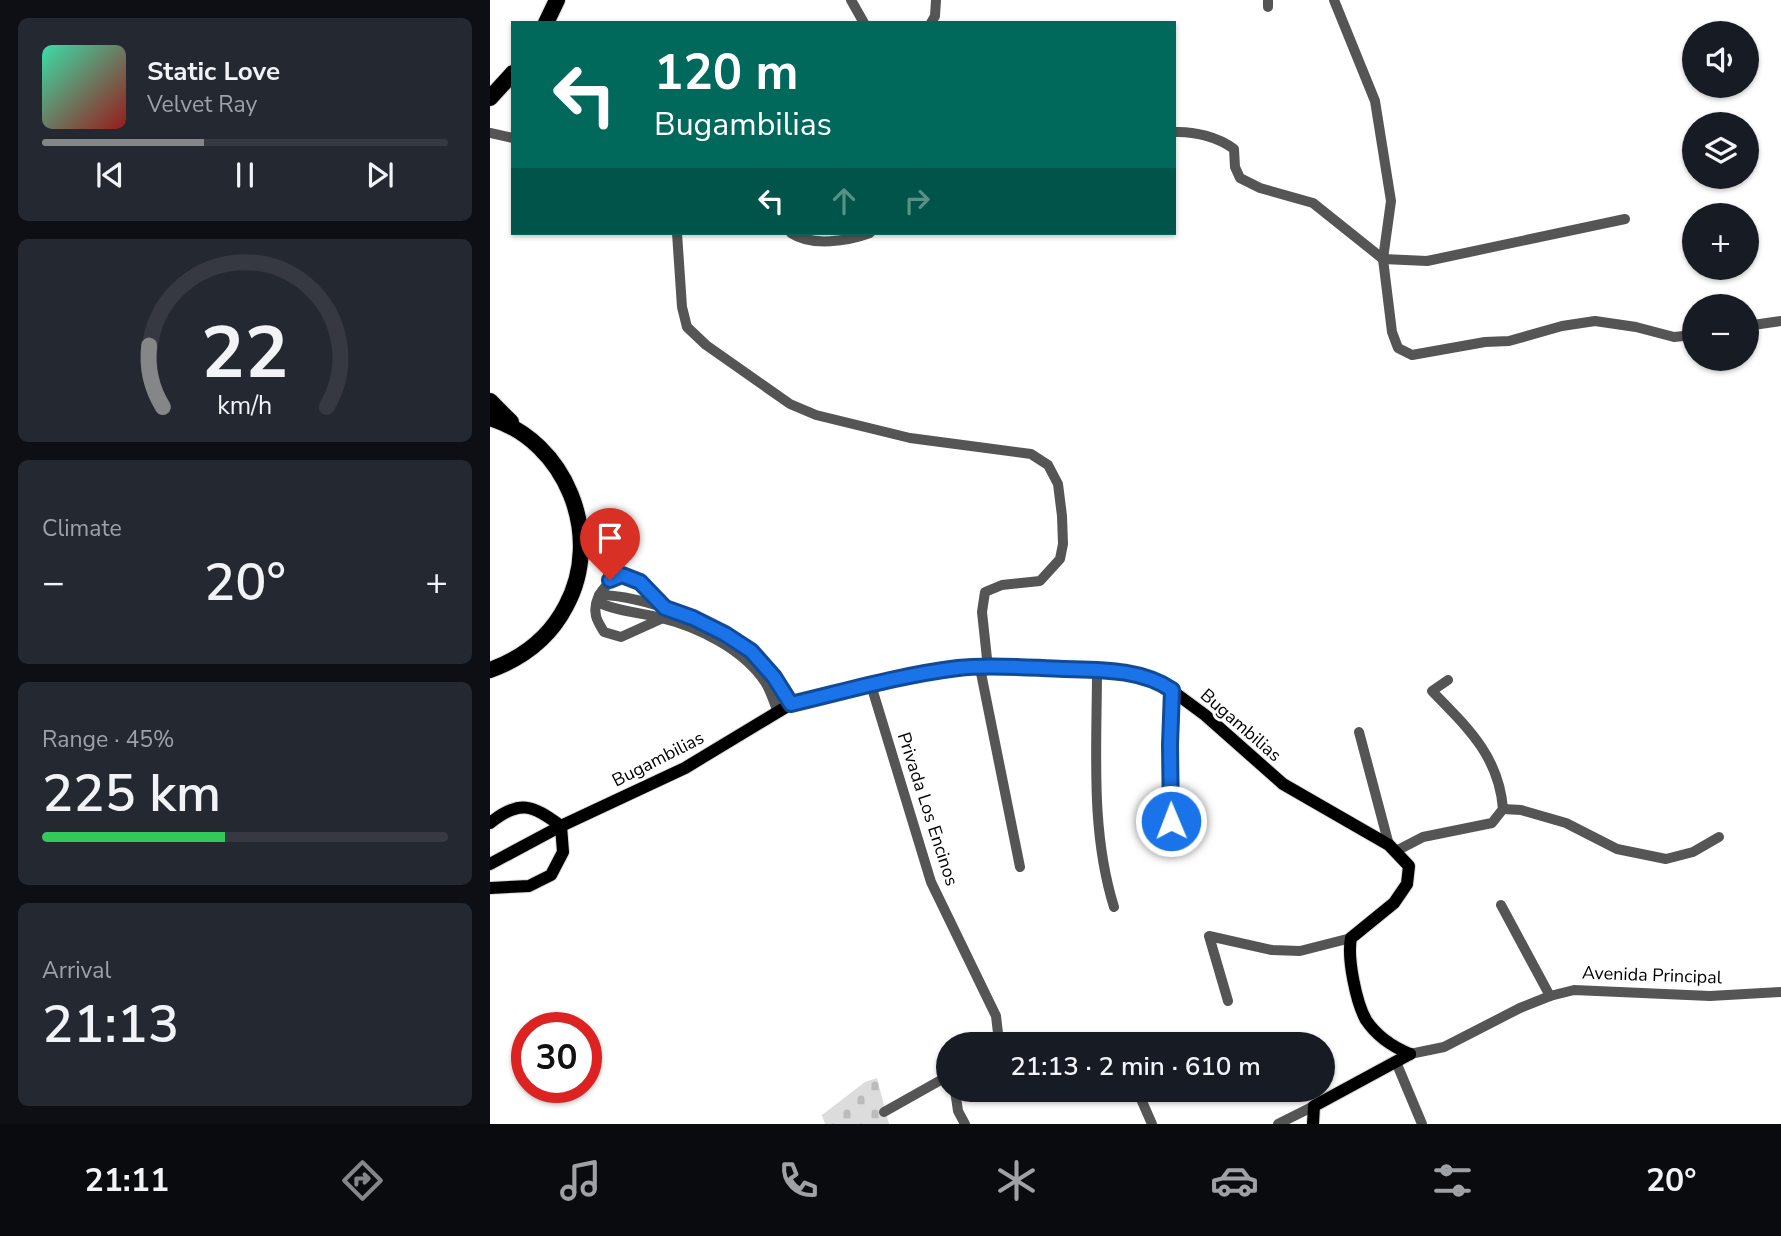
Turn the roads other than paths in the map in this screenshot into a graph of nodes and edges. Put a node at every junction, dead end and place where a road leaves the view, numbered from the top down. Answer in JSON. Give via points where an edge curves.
{"nodes":[{"id":1,"x":557,"y":0,"type":"edge"},
{"id":2,"x":851,"y":0,"type":"edge"},
{"id":3,"x":936,"y":0,"type":"edge"},
{"id":4,"x":1335,"y":0,"type":"edge"},
{"id":5,"x":547,"y":21,"type":"edge"},
{"id":6,"x":863,"y":21,"type":"edge"},
{"id":7,"x":932,"y":21,"type":"edge"},
{"id":8,"x":511,"y":75,"type":"edge"},
{"id":9,"x":490,"y":98,"type":"edge"},
{"id":10,"x":1176,"y":132,"type":"edge"},
{"id":11,"x":490,"y":133,"type":"edge"},
{"id":12,"x":511,"y":138,"type":"edge"},
{"id":13,"x":1625,"y":219,"type":"dead end"},
{"id":14,"x":677,"y":235,"type":"edge"},
{"id":15,"x":794,"y":235,"type":"edge"},
{"id":16,"x":864,"y":235,"type":"edge"},
{"id":17,"x":1383,"y":259,"type":"junction"},
{"id":18,"x":1781,"y":321,"type":"edge"},
{"id":19,"x":1759,"y":324,"type":"edge"},
{"id":20,"x":1682,"y":336,"type":"edge"},
{"id":21,"x":490,"y":401,"type":"edge"},
{"id":22,"x":490,"y":418,"type":"edge"},
{"id":23,"x":523,"y":434,"type":"junction"},
{"id":24,"x":598,"y":598,"type":"junction"},
{"id":25,"x":664,"y":613,"type":"junction"},
{"id":26,"x":984,"y":668,"type":"junction"},
{"id":27,"x":1097,"y":669,"type":"junction"},
{"id":28,"x":490,"y":670,"type":"edge"},
{"id":29,"x":1448,"y":680,"type":"dead end"},
{"id":30,"x":871,"y":685,"type":"junction"},
{"id":31,"x":1172,"y":690,"type":"junction"},
{"id":32,"x":791,"y":704,"type":"junction"},
{"id":33,"x":778,"y":712,"type":"junction"},
{"id":34,"x":1359,"y":732,"type":"dead end"},
{"id":35,"x":1503,"y":809,"type":"junction"},
{"id":36,"x":1171,"y":821,"type":"dead end"},
{"id":37,"x":490,"y":823,"type":"edge"},
{"id":38,"x":561,"y":826,"type":"junction"},
{"id":39,"x":1719,"y":837,"type":"dead end"},
{"id":40,"x":1393,"y":848,"type":"junction"},
{"id":41,"x":490,"y":864,"type":"edge"},
{"id":42,"x":1020,"y":867,"type":"dead end"},
{"id":43,"x":490,"y":888,"type":"edge"},
{"id":44,"x":1501,"y":905,"type":"dead end"},
{"id":45,"x":1114,"y":907,"type":"dead end"},
{"id":46,"x":1351,"y":938,"type":"junction"},
{"id":47,"x":1781,"y":992,"type":"edge"},
{"id":48,"x":1550,"y":996,"type":"junction"},
{"id":49,"x":1228,"y":1001,"type":"dead end"},
{"id":50,"x":998,"y":1032,"type":"edge"},
{"id":51,"x":1410,"y":1054,"type":"junction"},
{"id":52,"x":1396,"y":1062,"type":"junction"},
{"id":53,"x":936,"y":1083,"type":"edge"},
{"id":54,"x":957,"y":1102,"type":"edge"},
{"id":55,"x":1142,"y":1102,"type":"edge"},
{"id":56,"x":1314,"y":1106,"type":"junction"},
{"id":57,"x":884,"y":1112,"type":"dead end"},
{"id":58,"x":965,"y":1124,"type":"edge"},
{"id":59,"x":1152,"y":1124,"type":"edge"},
{"id":60,"x":1278,"y":1124,"type":"edge"},
{"id":61,"x":1313,"y":1124,"type":"edge"},
{"id":62,"x":1422,"y":1124,"type":"edge"}],
"edges":[{"from":1,"to":5,"type":"highway"},
{"from":2,"to":6,"type":"street"},
{"from":3,"to":7,"type":"street"},
{"from":4,"to":17,"type":"street","via":[[1375,101],[1391,201]]},
{"from":8,"to":9,"type":"highway"},
{"from":10,"to":17,"type":"street","via":[[1225,142],[1234,149],[1240,178],[1313,203]]},
{"from":11,"to":12,"type":"street"},
{"from":13,"to":17,"type":"street","via":[[1427,261]]},
{"from":14,"to":26,"type":"street","via":[[687,327],[790,404],[910,438],[1031,454],[1048,465],[1058,484],[1063,535],[1060,559],[1040,581],[1002,585],[985,592]]},
{"from":15,"to":16,"type":"street","via":[[821,241]]},
{"from":17,"to":20,"type":"street","via":[[1392,332],[1398,348],[1412,355],[1509,341],[1595,321]]},
{"from":18,"to":19,"type":"street"},
{"from":21,"to":23,"type":"highway"},
{"from":22,"to":23,"type":"highway"},
{"from":23,"to":28,"type":"highway","via":[[560,471],[573,500],[581,537],[577,575],[567,605],[550,631],[520,656]]},
{"from":24,"to":25,"type":"street","via":[[609,595]]},
{"from":24,"to":25,"type":"street","via":[[610,580],[622,575],[640,582]]},
{"from":24,"to":25,"type":"street","via":[[595,615],[604,632],[621,637]]},
{"from":25,"to":32,"type":"street","via":[[693,618],[751,651]]},
{"from":25,"to":33,"type":"street","via":[[744,659],[766,683]]},
{"from":26,"to":27,"type":"main road","name":"Bugambilias"},
{"from":26,"to":30,"type":"main road","name":"Bugambilias","via":[[961,667]]},
{"from":26,"to":42,"type":"street"},
{"from":27,"to":31,"type":"main road","name":"Bugambilias","via":[[1159,681]]},
{"from":27,"to":45,"type":"street","via":[[1098,821],[1105,879]]},
{"from":29,"to":35,"type":"street","via":[[1432,691],[1476,736],[1494,766]]},
{"from":30,"to":32,"type":"main road","name":"Bugambilias"},
{"from":30,"to":50,"type":"street","name":"Privada Los Encinos","via":[[931,882],[996,1016]]},
{"from":31,"to":36,"type":"street"},
{"from":31,"to":40,"type":"main road","name":"Bugambilias","via":[[1283,785]]},
{"from":32,"to":33,"type":"main road","name":"Bugambilias"},
{"from":33,"to":38,"type":"main road","name":"Bugambilias","via":[[685,768]]},
{"from":34,"to":40,"type":"street"},
{"from":35,"to":39,"type":"street","via":[[1566,823],[1617,849],[1666,859],[1693,852]]},
{"from":35,"to":40,"type":"street","via":[[1492,823]]},
{"from":37,"to":38,"type":"main road","via":[[523,806]]},
{"from":38,"to":41,"type":"main road","name":"Bugambilias"},
{"from":38,"to":43,"type":"main road","via":[[563,852],[551,875],[529,886]]},
{"from":40,"to":46,"type":"main road","name":"Bugambilias","via":[[1409,866],[1407,884],[1394,903]]},
{"from":44,"to":48,"type":"street"},
{"from":46,"to":49,"type":"street","via":[[1300,951],[1272,950],[1209,936]]},
{"from":46,"to":51,"type":"main road","via":[[1352,978],[1366,1019],[1385,1040]]},
{"from":47,"to":48,"type":"street","name":"Avenida Principal","via":[[1710,996],[1574,990]]},
{"from":48,"to":51,"type":"street","name":"Avenida Principal","via":[[1444,1047]]},
{"from":51,"to":52,"type":"main road"},
{"from":52,"to":56,"type":"main road"},
{"from":52,"to":62,"type":"street"},
{"from":53,"to":57,"type":"street"},
{"from":54,"to":58,"type":"street"},
{"from":55,"to":59,"type":"street"},
{"from":56,"to":60,"type":"street"},
{"from":56,"to":61,"type":"main road"}]}
